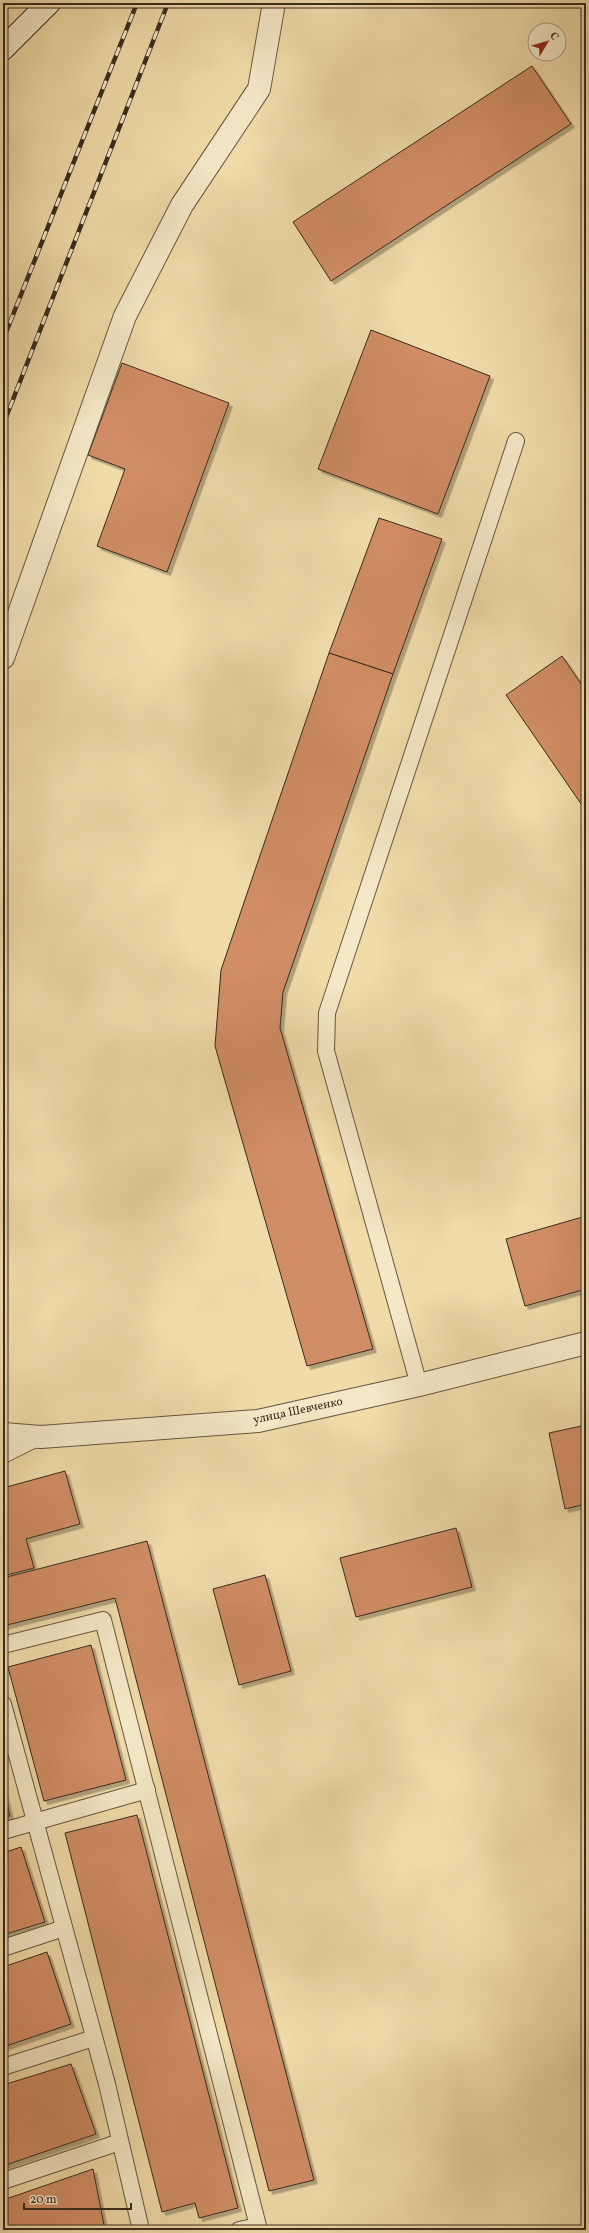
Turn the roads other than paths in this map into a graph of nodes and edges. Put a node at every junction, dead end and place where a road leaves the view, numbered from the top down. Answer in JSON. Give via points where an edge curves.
{"nodes":[{"id":1,"x":49,"y":3,"type":"edge"},
{"id":2,"x":274,"y":3,"type":"edge"},
{"id":3,"x":3,"y":49,"type":"edge"},
{"id":4,"x":516,"y":441,"type":"dead end"},
{"id":5,"x":3,"y":658,"type":"edge"},
{"id":6,"x":586,"y":1343,"type":"edge"},
{"id":7,"x":419,"y":1384,"type":"junction"},
{"id":8,"x":3,"y":1434,"type":"edge"},
{"id":9,"x":41,"y":1437,"type":"junction"},
{"id":10,"x":3,"y":1455,"type":"edge"},
{"id":11,"x":3,"y":1645,"type":"edge"},
{"id":12,"x":4,"y":1714,"type":"edge"},
{"id":13,"x":146,"y":1790,"type":"junction"},
{"id":14,"x":35,"y":1822,"type":"junction"},
{"id":15,"x":3,"y":1831,"type":"edge"},
{"id":16,"x":64,"y":1928,"type":"junction"},
{"id":17,"x":3,"y":1948,"type":"edge"},
{"id":18,"x":94,"y":2038,"type":"junction"},
{"id":19,"x":3,"y":2067,"type":"edge"},
{"id":20,"x":120,"y":2142,"type":"junction"},
{"id":21,"x":3,"y":2181,"type":"edge"},
{"id":22,"x":141,"y":2230,"type":"edge"},
{"id":23,"x":239,"y":2230,"type":"edge"}],
"edges":[{"from":1,"to":3,"type":"street"},
{"from":2,"to":5,"type":"street","via":[[258,89],[182,205],[125,316]]},
{"from":4,"to":7,"type":"lane","via":[[327,1013],[326,1051]]},
{"from":6,"to":7,"type":"street","name":"улица Шевченко"},
{"from":7,"to":9,"type":"street","name":"улица Шевченко","via":[[258,1421]]},
{"from":8,"to":9,"type":"street","name":"улица Шевченко"},
{"from":9,"to":10,"type":"lane"},
{"from":11,"to":13,"type":"lane","via":[[103,1620]]},
{"from":12,"to":14,"type":"lane"},
{"from":13,"to":14,"type":"lane"},
{"from":13,"to":23,"type":"lane","via":[[258,2226]]},
{"from":14,"to":15,"type":"lane"},
{"from":14,"to":16,"type":"lane"},
{"from":16,"to":17,"type":"lane"},
{"from":16,"to":18,"type":"lane"},
{"from":18,"to":19,"type":"lane"},
{"from":18,"to":20,"type":"lane"},
{"from":20,"to":21,"type":"lane"},
{"from":20,"to":22,"type":"lane"}]}
